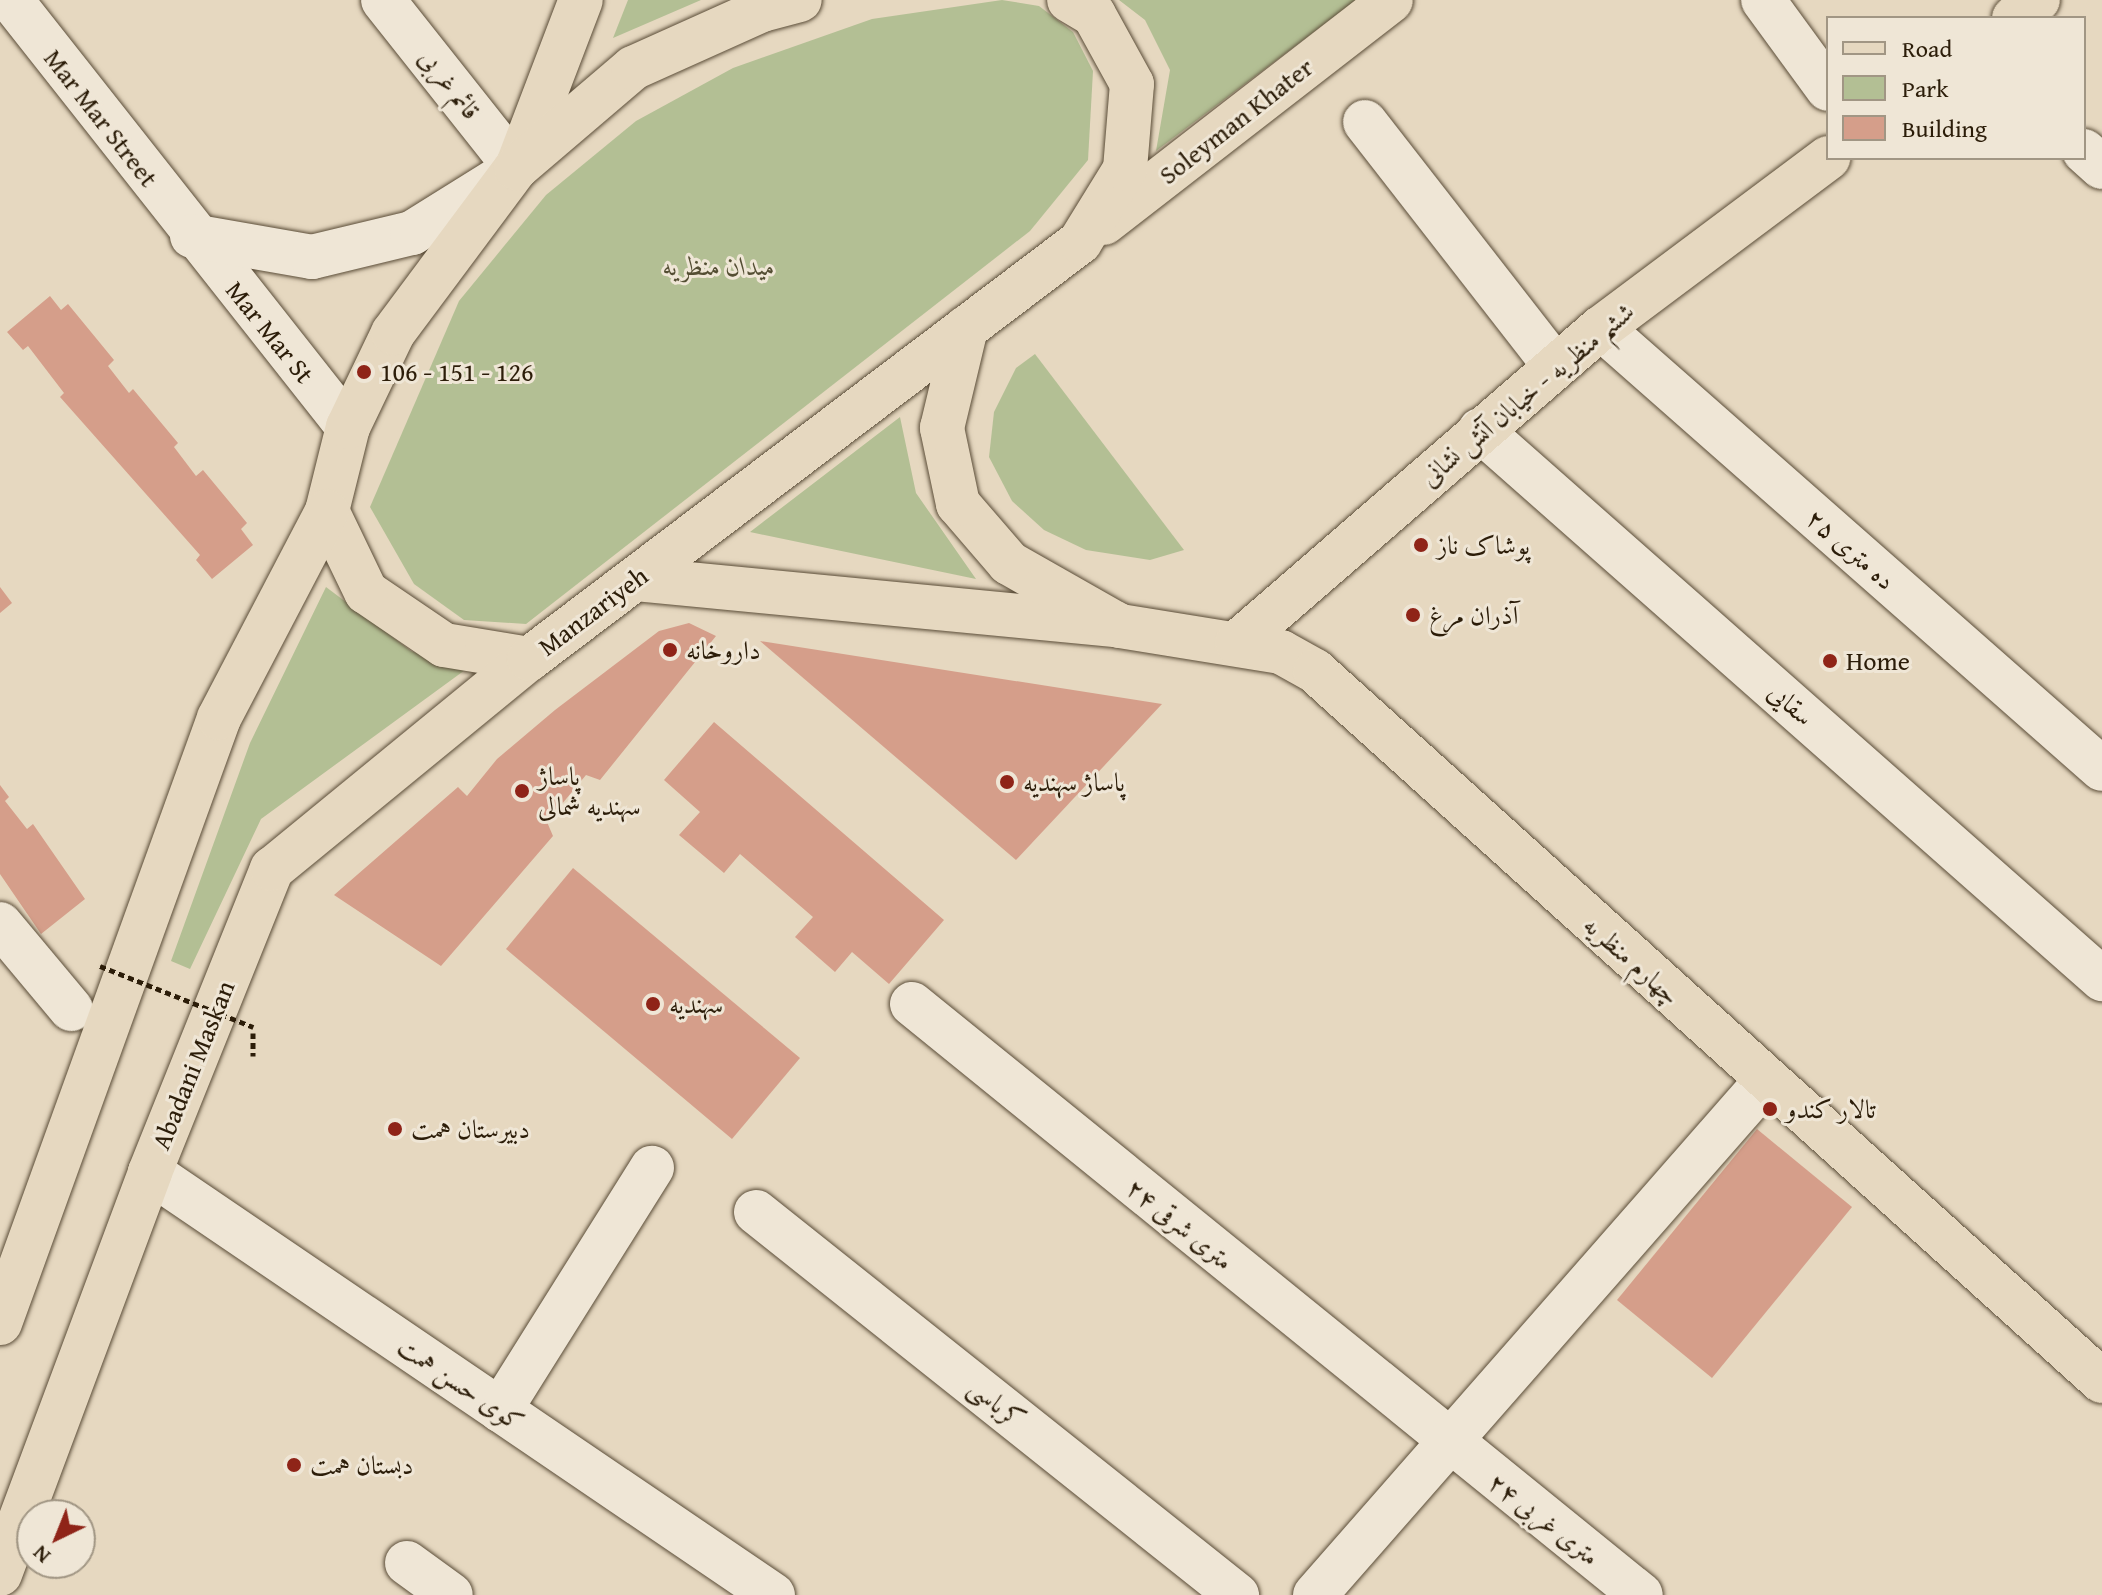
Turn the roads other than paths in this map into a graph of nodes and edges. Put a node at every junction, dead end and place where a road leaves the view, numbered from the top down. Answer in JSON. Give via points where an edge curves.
{"nodes":[{"id":1,"x":11,"y":0,"type":"edge"},
{"id":2,"x":383,"y":0,"type":"edge"},
{"id":3,"x":581,"y":0,"type":"edge"},
{"id":4,"x":800,"y":0,"type":"edge"},
{"id":5,"x":1069,"y":0,"type":"edge"},
{"id":6,"x":1391,"y":0,"type":"edge"},
{"id":7,"x":1763,"y":0,"type":"edge"},
{"id":8,"x":2038,"y":0,"type":"edge"},
{"id":9,"x":2017,"y":16,"type":"edge"},
{"id":10,"x":1826,"y":86,"type":"edge"},
{"id":11,"x":1365,"y":122,"type":"dead end"},
{"id":12,"x":2086,"y":153,"type":"edge"},
{"id":13,"x":1826,"y":159,"type":"edge"},
{"id":14,"x":2102,"y":167,"type":"edge"},
{"id":15,"x":516,"y":168,"type":"junction"},
{"id":16,"x":192,"y":236,"type":"junction"},
{"id":17,"x":1080,"y":242,"type":"junction"},
{"id":18,"x":966,"y":328,"type":"junction"},
{"id":19,"x":1601,"y":328,"type":"junction"},
{"id":20,"x":1555,"y":366,"type":"junction"},
{"id":21,"x":348,"y":427,"type":"junction"},
{"id":22,"x":1480,"y":430,"type":"junction"},
{"id":23,"x":327,"y":511,"type":"junction"},
{"id":24,"x":636,"y":579,"type":"junction"},
{"id":25,"x":1120,"y":626,"type":"junction"},
{"id":26,"x":1237,"y":643,"type":"junction"},
{"id":27,"x":529,"y":659,"type":"junction"},
{"id":28,"x":2102,"y":769,"type":"edge"},
{"id":29,"x":0,"y":924,"type":"edge"},
{"id":30,"x":2102,"y":979,"type":"edge"},
{"id":31,"x":912,"y":1004,"type":"dead end"},
{"id":32,"x":71,"y":1009,"type":"dead end"},
{"id":33,"x":1766,"y":1081,"type":"junction"},
{"id":34,"x":652,"y":1168,"type":"dead end"},
{"id":35,"x":150,"y":1172,"type":"junction"},
{"id":36,"x":756,"y":1212,"type":"dead end"},
{"id":37,"x":0,"y":1323,"type":"edge"},
{"id":38,"x":2102,"y":1381,"type":"edge"},
{"id":39,"x":500,"y":1410,"type":"junction"},
{"id":40,"x":1448,"y":1443,"type":"junction"},
{"id":41,"x":407,"y":1563,"type":"dead end"},
{"id":42,"x":0,"y":1574,"type":"edge"},
{"id":43,"x":758,"y":1591,"type":"edge"},
{"id":44,"x":1328,"y":1591,"type":"edge"},
{"id":45,"x":451,"y":1595,"type":"edge"},
{"id":46,"x":1237,"y":1595,"type":"edge"},
{"id":47,"x":1641,"y":1595,"type":"edge"}],
"edges":[{"from":1,"to":16,"type":"street","name":"Mar Mar Street"},
{"from":2,"to":15,"type":"street","name":"قائم غربی"},
{"from":3,"to":15,"type":"main road"},
{"from":4,"to":15,"type":"main road","via":[[633,68]]},
{"from":5,"to":17,"type":"main road","name":"Manzariyeh","via":[[1094,15],[1132,84],[1125,169]]},
{"from":6,"to":17,"type":"main road","name":"Soleyman Khater"},
{"from":7,"to":10,"type":"street"},
{"from":8,"to":9,"type":"main road"},
{"from":11,"to":20,"type":"street"},
{"from":12,"to":14,"type":"street"},
{"from":13,"to":19,"type":"main road","name":"ششم منظریه - خیابان آتش نشانی"},
{"from":15,"to":16,"type":"street","via":[[412,233],[312,257]]},
{"from":15,"to":21,"type":"main road","via":[[393,333]]},
{"from":16,"to":21,"type":"street","name":"Mar Mar St"},
{"from":17,"to":18,"type":"main road","name":"Manzariyeh"},
{"from":18,"to":24,"type":"main road","name":"Manzariyeh"},
{"from":18,"to":25,"type":"main road","via":[[942,428],[958,504],[1009,563]]},
{"from":19,"to":20,"type":"main road","name":"ششم منظریه - خیابان آتش نشانی"},
{"from":19,"to":28,"type":"street","name":"ده متری ۲۵"},
{"from":20,"to":22,"type":"main road","name":"ششم منظریه - خیابان آتش نشانی"},
{"from":21,"to":23,"type":"main road"},
{"from":22,"to":26,"type":"main road","name":"ششم منظریه - خیابان آتش نشانی"},
{"from":22,"to":30,"type":"street","name":"سقایی"},
{"from":23,"to":27,"type":"main road","name":"Manzariyeh","via":[[366,592],[444,645]]},
{"from":23,"to":37,"type":"main road","via":[[219,718]]},
{"from":24,"to":25,"type":"main road","name":"چهارم منظریه"},
{"from":24,"to":27,"type":"main road","name":"Manzariyeh"},
{"from":25,"to":26,"type":"main road","name":"چهارم منظریه"},
{"from":26,"to":33,"type":"main road","name":"چهارم منظریه","via":[[1281,652],[1315,671]]},
{"from":27,"to":35,"type":"main road","name":"Abadani Maskan","via":[[272,869]]},
{"from":29,"to":32,"type":"street"},
{"from":31,"to":40,"type":"street","name":"۲۴ متری شرقی"},
{"from":33,"to":38,"type":"main road","name":"چهارم منظریه"},
{"from":33,"to":40,"type":"street"},
{"from":34,"to":39,"type":"street"},
{"from":35,"to":39,"type":"street","name":"کوی حسن همت"},
{"from":35,"to":42,"type":"main road","name":"Abadani Maskan"},
{"from":36,"to":46,"type":"street","name":"کرباسی"},
{"from":39,"to":43,"type":"street","name":"کوی حسن همت"},
{"from":40,"to":44,"type":"street"},
{"from":40,"to":47,"type":"street","name":"۲۴ متری غربی"},
{"from":41,"to":45,"type":"street"}]}
